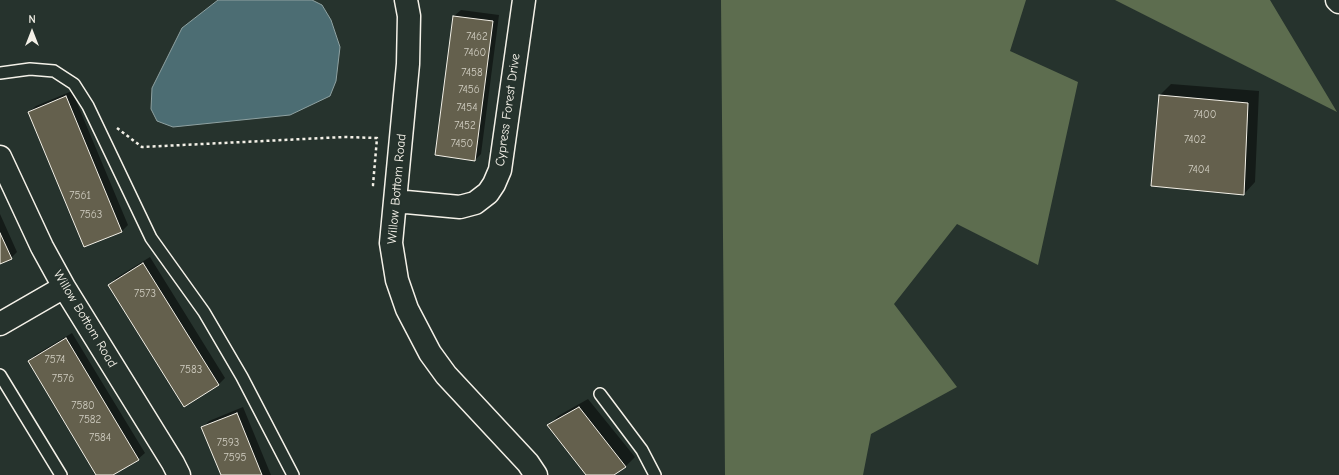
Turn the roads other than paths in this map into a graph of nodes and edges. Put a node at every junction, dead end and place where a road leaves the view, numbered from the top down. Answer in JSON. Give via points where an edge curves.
{"nodes":[{"id":1,"x":406,"y":0,"type":"edge"},
{"id":2,"x":524,"y":0,"type":"edge"},
{"id":3,"x":0,"y":73,"type":"edge"},
{"id":4,"x":0,"y":157,"type":"edge"},
{"id":5,"x":395,"y":201,"type":"junction"},
{"id":6,"x":64,"y":287,"type":"junction"},
{"id":7,"x":0,"y":324,"type":"edge"},
{"id":8,"x":0,"y":375,"type":"edge"},
{"id":9,"x":600,"y":394,"type":"dead end"},
{"id":10,"x":61,"y":475,"type":"edge"},
{"id":11,"x":179,"y":475,"type":"edge"},
{"id":12,"x":293,"y":475,"type":"edge"},
{"id":13,"x":536,"y":475,"type":"edge"},
{"id":14,"x":656,"y":475,"type":"edge"}],
"edges":[{"from":1,"to":5,"type":"street","name":"Willow Bottom Road","via":[[409,16],[408,64]]},
{"from":2,"to":5,"type":"street","name":"Cypress Forest Drive","via":[[500,170],[494,184],[488,193],[475,203],[460,207]]},
{"from":3,"to":12,"type":"lane","via":[[54,71],[74,84],[88,106],[151,238],[204,312],[242,377]]},
{"from":4,"to":6,"type":"street","name":"Willow Bottom Road"},
{"from":5,"to":13,"type":"street","name":"Willow Bottom Road","via":[[391,243],[397,280],[407,309],[430,353],[446,375],[528,462]]},
{"from":6,"to":7,"type":"street"},
{"from":6,"to":11,"type":"street","name":"Willow Bottom Road"},
{"from":8,"to":10,"type":"lane"},
{"from":9,"to":14,"type":"lane","via":[[642,450]]}]}
